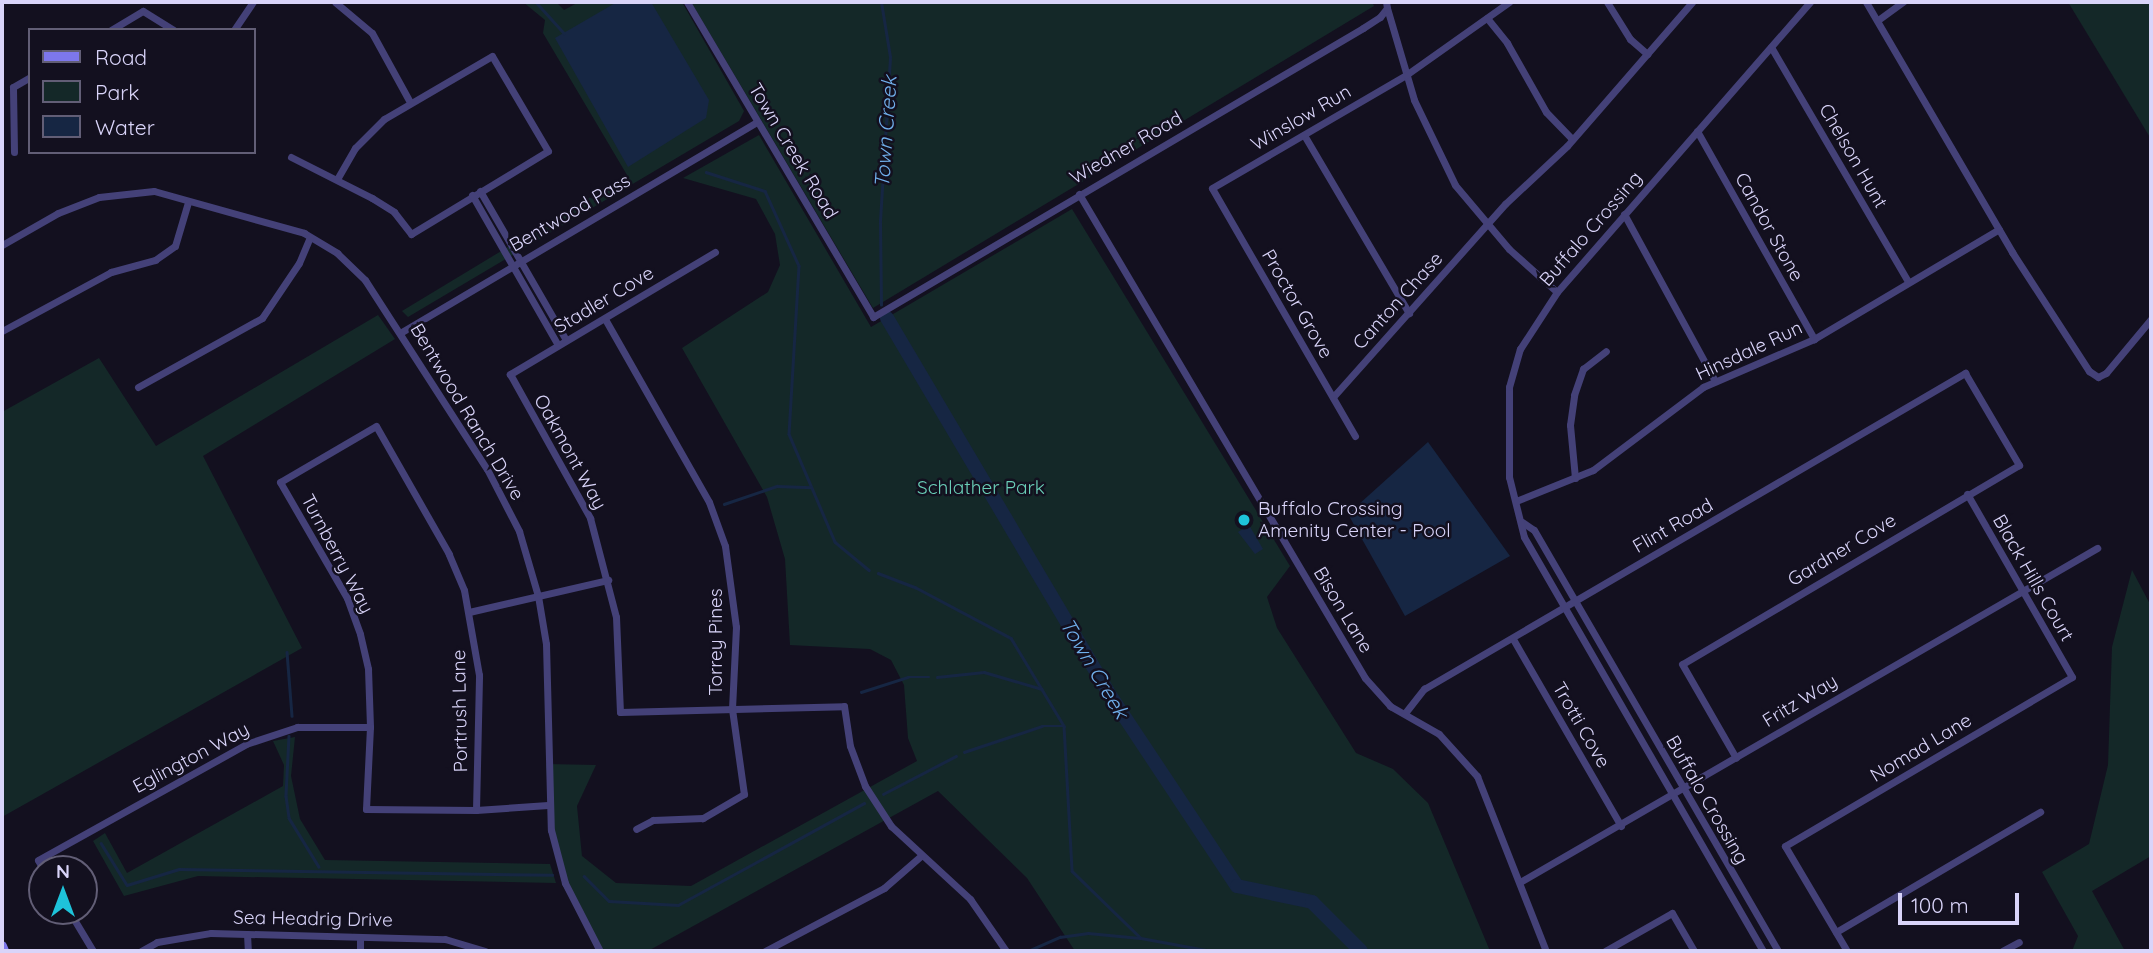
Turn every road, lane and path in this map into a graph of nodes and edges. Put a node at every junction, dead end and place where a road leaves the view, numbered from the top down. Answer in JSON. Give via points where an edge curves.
{"nodes":[{"id":1,"x":253,"y":2,"type":"edge"},
{"id":2,"x":335,"y":2,"type":"edge"},
{"id":3,"x":687,"y":2,"type":"edge"},
{"id":4,"x":1509,"y":2,"type":"edge"},
{"id":5,"x":1607,"y":2,"type":"edge"},
{"id":6,"x":1692,"y":2,"type":"edge"},
{"id":7,"x":1810,"y":2,"type":"edge"},
{"id":8,"x":1866,"y":2,"type":"edge"},
{"id":9,"x":1903,"y":2,"type":"edge"},
{"id":10,"x":1387,"y":5,"type":"edge"},
{"id":11,"x":1487,"y":18,"type":"junction"},
{"id":12,"x":1878,"y":19,"type":"junction"},
{"id":13,"x":114,"y":28,"type":"edge"},
{"id":14,"x":171,"y":28,"type":"edge"},
{"id":15,"x":235,"y":28,"type":"edge"},
{"id":16,"x":1771,"y":47,"type":"junction"},
{"id":17,"x":1647,"y":54,"type":"junction"},
{"id":18,"x":1406,"y":75,"type":"junction"},
{"id":19,"x":28,"y":78,"type":"edge"},
{"id":20,"x":410,"y":102,"type":"junction"},
{"id":21,"x":757,"y":122,"type":"junction"},
{"id":22,"x":1697,"y":131,"type":"junction"},
{"id":23,"x":1304,"y":135,"type":"junction"},
{"id":24,"x":1572,"y":139,"type":"junction"},
{"id":25,"x":14,"y":152,"type":"dead end"},
{"id":26,"x":291,"y":157,"type":"dead end"},
{"id":27,"x":337,"y":179,"type":"junction"},
{"id":28,"x":1212,"y":188,"type":"joint"},
{"id":29,"x":480,"y":191,"type":"junction"},
{"id":30,"x":1079,"y":194,"type":"junction"},
{"id":31,"x":472,"y":195,"type":"junction"},
{"id":32,"x":188,"y":202,"type":"junction"},
{"id":33,"x":1624,"y":214,"type":"junction"},
{"id":34,"x":1486,"y":225,"type":"junction"},
{"id":35,"x":1999,"y":229,"type":"junction"},
{"id":36,"x":310,"y":237,"type":"junction"},
{"id":37,"x":2,"y":245,"type":"edge"},
{"id":38,"x":715,"y":252,"type":"dead end"},
{"id":39,"x":523,"y":259,"type":"junction"},
{"id":40,"x":514,"y":264,"type":"junction"},
{"id":41,"x":1908,"y":281,"type":"junction"},
{"id":42,"x":1557,"y":292,"type":"junction"},
{"id":43,"x":1409,"y":313,"type":"junction"},
{"id":44,"x":873,"y":317,"type":"joint"},
{"id":45,"x":605,"y":319,"type":"junction"},
{"id":46,"x":2151,"y":319,"type":"edge"},
{"id":47,"x":2,"y":331,"type":"edge"},
{"id":48,"x":400,"y":333,"type":"junction"},
{"id":49,"x":1814,"y":339,"type":"junction"},
{"id":50,"x":566,"y":341,"type":"junction"},
{"id":51,"x":558,"y":345,"type":"junction"},
{"id":52,"x":1606,"y":351,"type":"dead end"},
{"id":53,"x":1965,"y":373,"type":"joint"},
{"id":54,"x":510,"y":374,"type":"joint"},
{"id":55,"x":1715,"y":381,"type":"junction"},
{"id":56,"x":138,"y":387,"type":"dead end"},
{"id":57,"x":1333,"y":397,"type":"junction"},
{"id":58,"x":376,"y":426,"type":"joint"},
{"id":59,"x":1355,"y":436,"type":"dead end"},
{"id":60,"x":1575,"y":478,"type":"junction"},
{"id":61,"x":1967,"y":494,"type":"junction"},
{"id":62,"x":1516,"y":501,"type":"junction"},
{"id":63,"x":1522,"y":522,"type":"junction"},
{"id":64,"x":2097,"y":548,"type":"dead end"},
{"id":65,"x":608,"y":580,"type":"junction"},
{"id":66,"x":2022,"y":589,"type":"junction"},
{"id":67,"x":538,"y":596,"type":"junction"},
{"id":68,"x":1574,"y":602,"type":"junction"},
{"id":69,"x":1562,"y":609,"type":"junction"},
{"id":70,"x":469,"y":612,"type":"junction"},
{"id":71,"x":1513,"y":639,"type":"junction"},
{"id":72,"x":2073,"y":677,"type":"joint"},
{"id":73,"x":732,"y":709,"type":"junction"},
{"id":74,"x":1405,"y":713,"type":"junction"},
{"id":75,"x":370,"y":727,"type":"junction"},
{"id":76,"x":1736,"y":758,"type":"junction"},
{"id":77,"x":1682,"y":788,"type":"junction"},
{"id":78,"x":1671,"y":795,"type":"junction"},
{"id":79,"x":548,"y":804,"type":"junction"},
{"id":80,"x":476,"y":810,"type":"junction"},
{"id":81,"x":2040,"y":812,"type":"dead end"},
{"id":82,"x":1621,"y":826,"type":"junction"},
{"id":83,"x":636,"y":829,"type":"dead end"},
{"id":84,"x":47,"y":855,"type":"edge"},
{"id":85,"x":922,"y":855,"type":"junction"},
{"id":86,"x":1520,"y":882,"type":"junction"},
{"id":87,"x":77,"y":925,"type":"edge"},
{"id":88,"x":1836,"y":932,"type":"junction"},
{"id":89,"x":247,"y":934,"type":"junction"},
{"id":90,"x":360,"y":937,"type":"junction"},
{"id":91,"x":2019,"y":942,"type":"dead end"},
{"id":92,"x":2,"y":946,"type":"edge"},
{"id":93,"x":5,"y":951,"type":"edge"},
{"id":94,"x":93,"y":951,"type":"edge"},
{"id":95,"x":141,"y":951,"type":"edge"},
{"id":96,"x":248,"y":951,"type":"edge"},
{"id":97,"x":360,"y":951,"type":"edge"},
{"id":98,"x":485,"y":951,"type":"edge"},
{"id":99,"x":600,"y":951,"type":"edge"},
{"id":100,"x":765,"y":951,"type":"edge"},
{"id":101,"x":1006,"y":951,"type":"edge"},
{"id":102,"x":1546,"y":951,"type":"edge"},
{"id":103,"x":1605,"y":951,"type":"edge"},
{"id":104,"x":1694,"y":951,"type":"edge"},
{"id":105,"x":1763,"y":951,"type":"edge"},
{"id":106,"x":1778,"y":951,"type":"edge"},
{"id":107,"x":1847,"y":951,"type":"edge"},
{"id":108,"x":2002,"y":951,"type":"edge"}],
"edges":[{"from":1,"to":15,"type":"street"},
{"from":2,"to":20,"type":"street","via":[[372,33]]},
{"from":3,"to":21,"type":"street","name":"Town Creek Road"},
{"from":4,"to":11,"type":"street","name":"Winslow Run"},
{"from":5,"to":17,"type":"street","via":[[1630,39]]},
{"from":6,"to":17,"type":"street","name":"Canton Chase"},
{"from":7,"to":16,"type":"street","name":"Buffalo Crossing"},
{"from":8,"to":12,"type":"street"},
{"from":9,"to":12,"type":"street"},
{"from":10,"to":18,"type":"street"},
{"from":10,"to":30,"type":"street","name":"Wiedner Road","via":[[1363,28]]},
{"from":11,"to":18,"type":"street","name":"Winslow Run"},
{"from":11,"to":24,"type":"street","via":[[1507,43],[1546,112]]},
{"from":12,"to":35,"type":"street"},
{"from":13,"to":14,"type":"street","via":[[143,11]]},
{"from":16,"to":22,"type":"street","name":"Buffalo Crossing"},
{"from":16,"to":41,"type":"street","name":"Chelson Hunt"},
{"from":17,"to":24,"type":"street","name":"Canton Chase"},
{"from":18,"to":23,"type":"street","name":"Winslow Run"},
{"from":18,"to":34,"type":"street","via":[[1436,151]]},
{"from":19,"to":25,"type":"street","via":[[13,87]]},
{"from":20,"to":27,"type":"street","via":[[368,133]]},
{"from":20,"to":29,"type":"street","via":[[492,56],[548,151]]},
{"from":21,"to":39,"type":"street","name":"Bentwood Pass"},
{"from":21,"to":44,"type":"street","name":"Town Creek Road"},
{"from":22,"to":33,"type":"street","name":"Buffalo Crossing"},
{"from":22,"to":49,"type":"street","name":"Candor Stone"},
{"from":23,"to":28,"type":"street","name":"Winslow Run"},
{"from":23,"to":43,"type":"street"},
{"from":24,"to":34,"type":"street","name":"Canton Chase"},
{"from":26,"to":27,"type":"street"},
{"from":27,"to":31,"type":"street","via":[[394,212],[411,234]]},
{"from":28,"to":57,"type":"street","name":"Proctor Grove"},
{"from":29,"to":31,"type":"street"},
{"from":29,"to":39,"type":"street"},
{"from":30,"to":44,"type":"street","name":"Wiedner Road"},
{"from":30,"to":74,"type":"street","name":"Bison Lane","via":[[1364,678]]},
{"from":31,"to":40,"type":"street"},
{"from":32,"to":36,"type":"street","name":"Bentwood Ranch Drive"},
{"from":32,"to":37,"type":"street","name":"Bentwood Ranch Drive","via":[[154,191],[99,197],[58,213]]},
{"from":32,"to":47,"type":"street","via":[[175,246],[155,260],[111,272]]},
{"from":33,"to":42,"type":"street","name":"Buffalo Crossing"},
{"from":33,"to":55,"type":"street"},
{"from":34,"to":42,"type":"street"},
{"from":34,"to":43,"type":"street","name":"Canton Chase"},
{"from":35,"to":41,"type":"street","name":"Hinsdale Run"},
{"from":35,"to":46,"type":"street","via":[[2074,348],[2098,377]]},
{"from":36,"to":48,"type":"street","name":"Bentwood Ranch Drive","via":[[337,253],[365,280]]},
{"from":36,"to":56,"type":"street","via":[[299,263],[262,318]]},
{"from":38,"to":45,"type":"street","name":"Stadler Cove"},
{"from":39,"to":40,"type":"street","name":"Bentwood Pass"},
{"from":39,"to":50,"type":"street"},
{"from":40,"to":48,"type":"street","name":"Bentwood Pass"},
{"from":40,"to":51,"type":"street"},
{"from":41,"to":49,"type":"street","name":"Hinsdale Run"},
{"from":42,"to":62,"type":"street","name":"Buffalo Crossing","via":[[1520,349],[1508,387],[1506,442]]},
{"from":43,"to":57,"type":"street","name":"Canton Chase"},
{"from":45,"to":50,"type":"street","name":"Stadler Cove"},
{"from":45,"to":73,"type":"street","name":"Torrey Pines","via":[[689,462],[725,546],[736,627]]},
{"from":48,"to":67,"type":"street","name":"Bentwood Ranch Drive","via":[[487,469],[519,531]]},
{"from":49,"to":55,"type":"street","name":"Hinsdale Run"},
{"from":50,"to":51,"type":"street","name":"Stadler Cove"},
{"from":51,"to":54,"type":"street","name":"Stadler Cove"},
{"from":52,"to":60,"type":"street","via":[[1583,369],[1574,395],[1570,425]]},
{"from":53,"to":61,"type":"street","name":"Gardner Cove","via":[[2019,465]]},
{"from":53,"to":68,"type":"street","name":"Flint Road"},
{"from":54,"to":65,"type":"street","name":"Oakmont Way","via":[[590,519]]},
{"from":55,"to":60,"type":"street","name":"Hinsdale Run","via":[[1618,455]]},
{"from":57,"to":59,"type":"street","name":"Proctor Grove"},
{"from":58,"to":70,"type":"street","name":"Portrush Lane","via":[[449,554]]},
{"from":58,"to":75,"type":"street","name":"Turnberry Way","via":[[280,482],[347,598],[368,669]]},
{"from":60,"to":62,"type":"street","name":"Hinsdale Run"},
{"from":61,"to":66,"type":"street","name":"Black Hills Court"},
{"from":61,"to":76,"type":"street","name":"Gardner Cove","via":[[1682,664]]},
{"from":62,"to":63,"type":"street","name":"Buffalo Crossing"},
{"from":63,"to":68,"type":"street","name":"Buffalo Crossing","via":[[1534,530]]},
{"from":63,"to":69,"type":"street","name":"Buffalo Crossing","via":[[1524,537]]},
{"from":64,"to":66,"type":"street","name":"Fritz Way"},
{"from":65,"to":67,"type":"street"},
{"from":65,"to":73,"type":"street","name":"Oakmont Way","via":[[620,663],[620,712]]},
{"from":66,"to":72,"type":"street","name":"Black Hills Court"},
{"from":66,"to":76,"type":"street","name":"Fritz Way"},
{"from":67,"to":70,"type":"street"},
{"from":67,"to":79,"type":"street","name":"Bentwood Ranch Drive","via":[[545,644]]},
{"from":68,"to":69,"type":"street","name":"Flint Road"},
{"from":68,"to":77,"type":"street","name":"Buffalo Crossing"},
{"from":69,"to":71,"type":"street","name":"Flint Road"},
{"from":69,"to":78,"type":"street","name":"Buffalo Crossing"},
{"from":70,"to":80,"type":"street","name":"Portrush Lane","via":[[479,675]]},
{"from":71,"to":74,"type":"street","name":"Flint Road","via":[[1424,689]]},
{"from":71,"to":82,"type":"street","name":"Trotti Cove"},
{"from":72,"to":88,"type":"street","name":"Nomad Lane","via":[[1785,846]]},
{"from":73,"to":83,"type":"street","name":"Torrey Pines","via":[[744,794],[704,818],[653,820]]},
{"from":73,"to":85,"type":"street","via":[[844,706],[850,746],[866,786],[891,826]]},
{"from":74,"to":86,"type":"street","name":"Bison Lane","via":[[1439,734],[1477,776]]},
{"from":75,"to":80,"type":"street","name":"Turnberry Way","via":[[366,809]]},
{"from":75,"to":84,"type":"street","name":"Eglington Way","via":[[296,727],[246,744]]},
{"from":76,"to":77,"type":"street","name":"Fritz Way"},
{"from":77,"to":78,"type":"street","name":"Fritz Way"},
{"from":77,"to":106,"type":"street","name":"Buffalo Crossing"},
{"from":78,"to":82,"type":"street","name":"Fritz Way"},
{"from":78,"to":105,"type":"street","name":"Buffalo Crossing"},
{"from":79,"to":80,"type":"street"},
{"from":79,"to":99,"type":"street","name":"Bentwood Ranch Drive","via":[[565,883]]},
{"from":81,"to":88,"type":"street"},
{"from":82,"to":86,"type":"street","name":"Fritz Way"},
{"from":85,"to":100,"type":"street","via":[[884,888]]},
{"from":85,"to":101,"type":"street","via":[[970,899]]},
{"from":86,"to":102,"type":"street","name":"Bison Lane"},
{"from":87,"to":94,"type":"street"},
{"from":88,"to":107,"type":"street"},
{"from":89,"to":90,"type":"street","name":"Sea Headrig Drive"},
{"from":89,"to":95,"type":"street","name":"Sea Headrig Drive","via":[[182,935]]},
{"from":89,"to":96,"type":"street"},
{"from":90,"to":97,"type":"street"},
{"from":90,"to":98,"type":"street","name":"Sea Headrig Drive","via":[[445,939]]},
{"from":91,"to":108,"type":"street"},
{"from":92,"to":93,"type":"main road"},
{"from":103,"to":104,"type":"street","via":[[1672,913]]}]}
